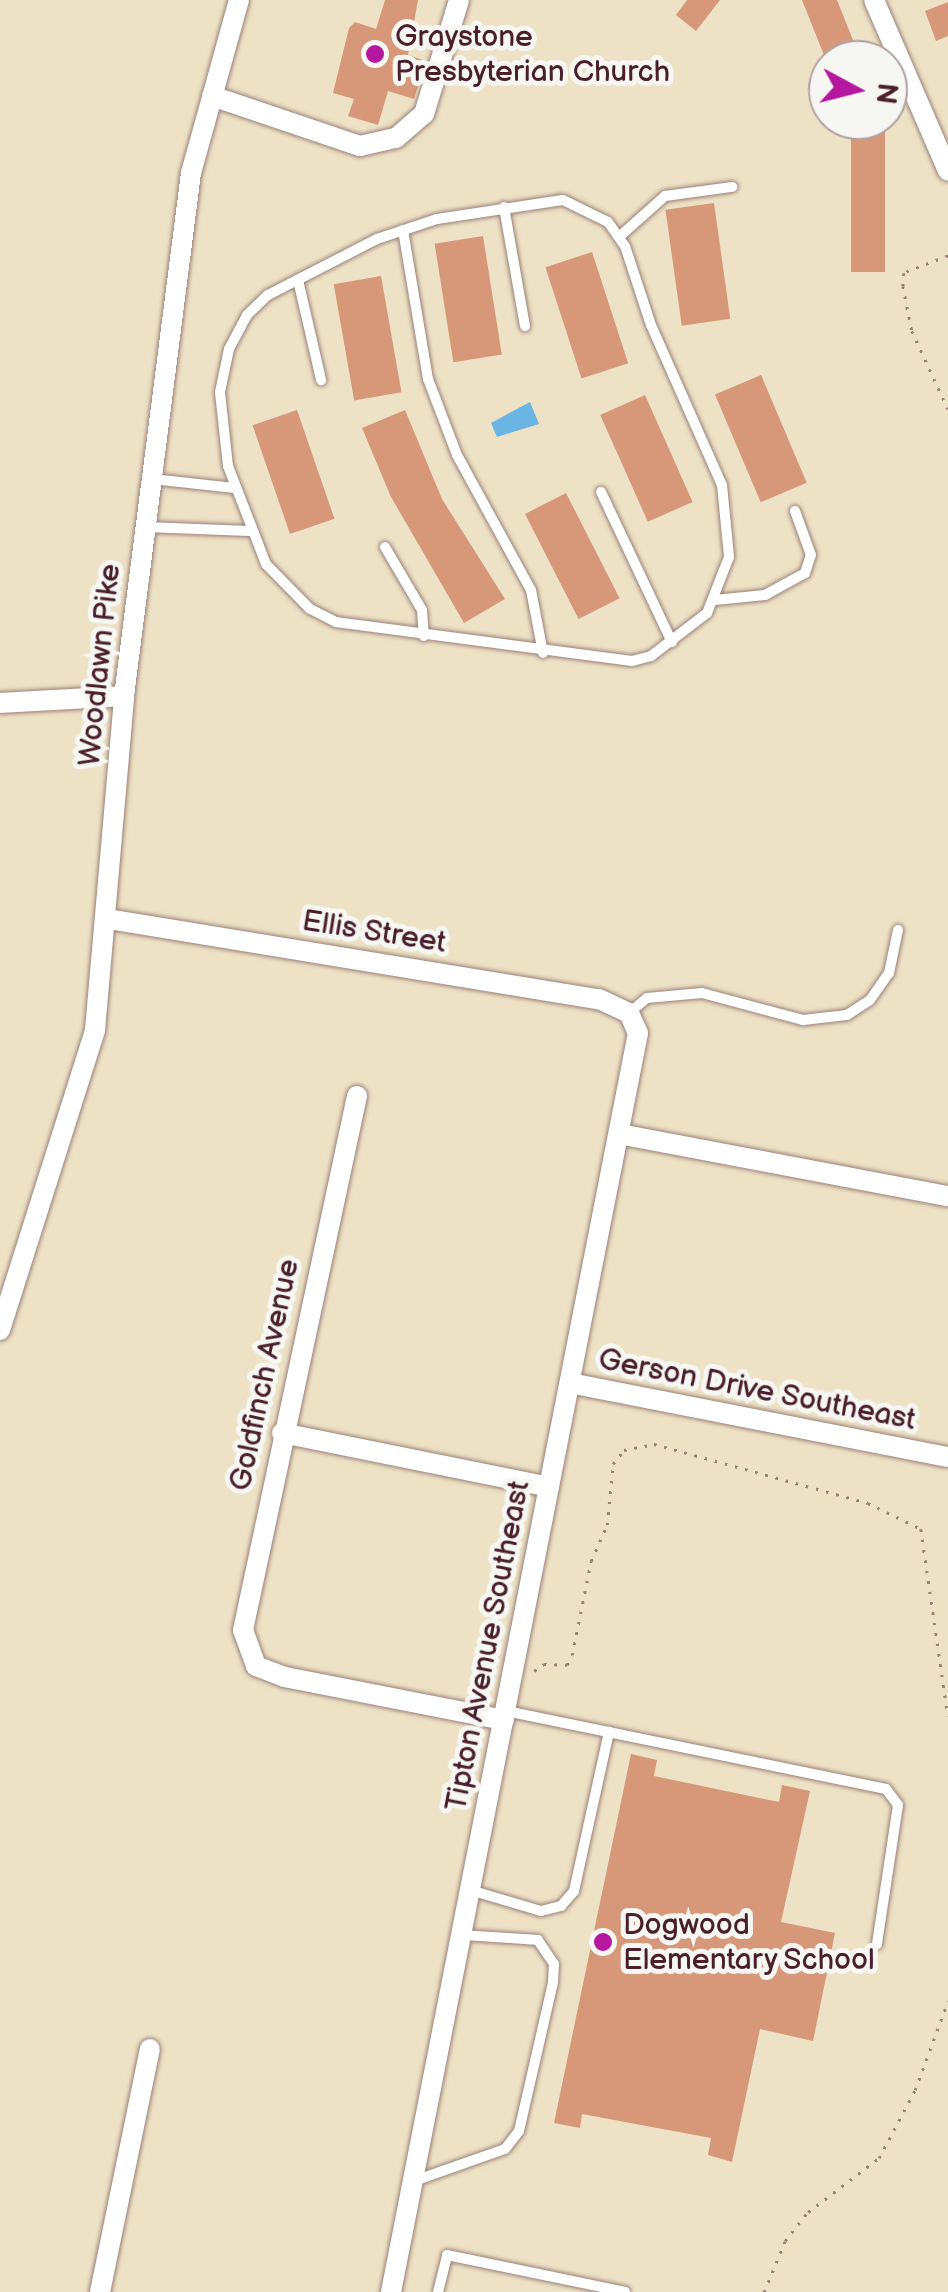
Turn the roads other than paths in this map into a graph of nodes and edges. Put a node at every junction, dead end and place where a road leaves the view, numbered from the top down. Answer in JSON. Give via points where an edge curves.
{"nodes":[{"id":1,"x":239,"y":0,"type":"edge"},
{"id":2,"x":458,"y":0,"type":"edge"},
{"id":3,"x":876,"y":0,"type":"edge"},
{"id":4,"x":212,"y":96,"type":"junction"},
{"id":5,"x":948,"y":170,"type":"edge"},
{"id":6,"x":732,"y":187,"type":"dead end"},
{"id":7,"x":504,"y":207,"type":"junction"},
{"id":8,"x":404,"y":230,"type":"junction"},
{"id":9,"x":619,"y":237,"type":"junction"},
{"id":10,"x":298,"y":280,"type":"junction"},
{"id":11,"x":525,"y":326,"type":"dead end"},
{"id":12,"x":321,"y":380,"type":"dead end"},
{"id":13,"x":152,"y":479,"type":"junction"},
{"id":14,"x":235,"y":488,"type":"junction"},
{"id":15,"x":601,"y":492,"type":"dead end"},
{"id":16,"x":795,"y":510,"type":"dead end"},
{"id":17,"x":146,"y":527,"type":"junction"},
{"id":18,"x":249,"y":531,"type":"junction"},
{"id":19,"x":385,"y":547,"type":"dead end"},
{"id":20,"x":715,"y":600,"type":"junction"},
{"id":21,"x":424,"y":636,"type":"junction"},
{"id":22,"x":672,"y":642,"type":"junction"},
{"id":23,"x":543,"y":653,"type":"junction"},
{"id":24,"x":124,"y":696,"type":"junction"},
{"id":25,"x":0,"y":704,"type":"edge"},
{"id":26,"x":108,"y":919,"type":"junction"},
{"id":27,"x":898,"y":930,"type":"dead end"},
{"id":28,"x":629,"y":1013,"type":"junction"},
{"id":29,"x":356,"y":1096,"type":"dead end"},
{"id":30,"x":619,"y":1134,"type":"junction"},
{"id":31,"x":948,"y":1196,"type":"edge"},
{"id":32,"x":0,"y":1330,"type":"edge"},
{"id":33,"x":570,"y":1382,"type":"junction"},
{"id":34,"x":282,"y":1433,"type":"junction"},
{"id":35,"x":940,"y":1456,"type":"edge"},
{"id":36,"x":549,"y":1488,"type":"junction"},
{"id":37,"x":505,"y":1716,"type":"junction"},
{"id":38,"x":609,"y":1732,"type":"junction"},
{"id":39,"x":470,"y":1890,"type":"junction"},
{"id":40,"x":462,"y":1935,"type":"junction"},
{"id":41,"x":877,"y":1944,"type":"dead end"},
{"id":42,"x":150,"y":2049,"type":"dead end"},
{"id":43,"x":413,"y":2181,"type":"junction"},
{"id":44,"x":100,"y":2292,"type":"edge"},
{"id":45,"x":392,"y":2292,"type":"edge"},
{"id":46,"x":438,"y":2292,"type":"edge"},
{"id":47,"x":625,"y":2292,"type":"edge"}],
"edges":[{"from":1,"to":4,"type":"street","name":"Woodlawn Pike"},
{"from":2,"to":4,"type":"street","via":[[424,114],[396,138],[360,146]]},
{"from":3,"to":5,"type":"street"},
{"from":4,"to":13,"type":"street","name":"Woodlawn Pike","via":[[191,173]]},
{"from":6,"to":9,"type":"lane","via":[[665,196]]},
{"from":7,"to":8,"type":"lane"},
{"from":7,"to":9,"type":"lane","via":[[563,200],[586,207]]},
{"from":7,"to":11,"type":"lane"},
{"from":8,"to":10,"type":"lane"},
{"from":8,"to":23,"type":"lane","via":[[428,380],[457,454],[531,590]]},
{"from":9,"to":20,"type":"lane","via":[[722,486],[729,557]]},
{"from":10,"to":12,"type":"lane"},
{"from":10,"to":14,"type":"lane","via":[[248,315],[229,349],[220,392]]},
{"from":13,"to":14,"type":"lane"},
{"from":13,"to":17,"type":"street","name":"Woodlawn Pike"},
{"from":14,"to":18,"type":"lane"},
{"from":15,"to":22,"type":"lane"},
{"from":16,"to":20,"type":"lane","via":[[812,555],[805,573],[765,596]]},
{"from":17,"to":18,"type":"lane"},
{"from":17,"to":24,"type":"street","name":"Woodlawn Pike"},
{"from":18,"to":21,"type":"lane","via":[[266,564],[310,609],[336,622]]},
{"from":19,"to":21,"type":"lane","via":[[422,610]]},
{"from":20,"to":22,"type":"lane"},
{"from":21,"to":23,"type":"lane"},
{"from":22,"to":23,"type":"lane","via":[[632,661]]},
{"from":24,"to":25,"type":"street"},
{"from":24,"to":26,"type":"street","name":"Woodlawn Pike"},
{"from":26,"to":28,"type":"street","name":"Ellis Street","via":[[599,999]]},
{"from":26,"to":32,"type":"street","name":"Woodlawn Pike","via":[[95,1030]]},
{"from":27,"to":28,"type":"lane","via":[[889,973],[870,1000],[847,1015],[803,1020],[702,993],[647,998]]},
{"from":28,"to":30,"type":"street","name":"Tipton Avenue Southeast","via":[[638,1034],[637,1056]]},
{"from":29,"to":34,"type":"street","name":"Goldfinch Avenue"},
{"from":30,"to":31,"type":"street"},
{"from":30,"to":33,"type":"street","name":"Tipton Avenue Southeast"},
{"from":33,"to":35,"type":"street","name":"Gerson Drive Southeast"},
{"from":33,"to":36,"type":"street","name":"Tipton Avenue Southeast"},
{"from":34,"to":36,"type":"street"},
{"from":34,"to":37,"type":"street","name":"Goldfinch Avenue","via":[[242,1630],[256,1666]]},
{"from":36,"to":37,"type":"street","name":"Tipton Avenue Southeast"},
{"from":37,"to":38,"type":"lane"},
{"from":37,"to":39,"type":"street","name":"Tipton Avenue Southeast"},
{"from":38,"to":39,"type":"lane","via":[[574,1891],[561,1906],[542,1911]]},
{"from":38,"to":41,"type":"lane","via":[[886,1789],[898,1805]]},
{"from":39,"to":40,"type":"street","name":"Tipton Avenue Southeast"},
{"from":40,"to":43,"type":"street","name":"Tipton Avenue Southeast"},
{"from":40,"to":43,"type":"lane","via":[[538,1940],[554,1964],[553,1982],[519,2131],[504,2149]]},
{"from":42,"to":44,"type":"street"},
{"from":43,"to":45,"type":"street","name":"Tipton Avenue Southeast"},
{"from":46,"to":47,"type":"lane","via":[[446,2256]]}]}
